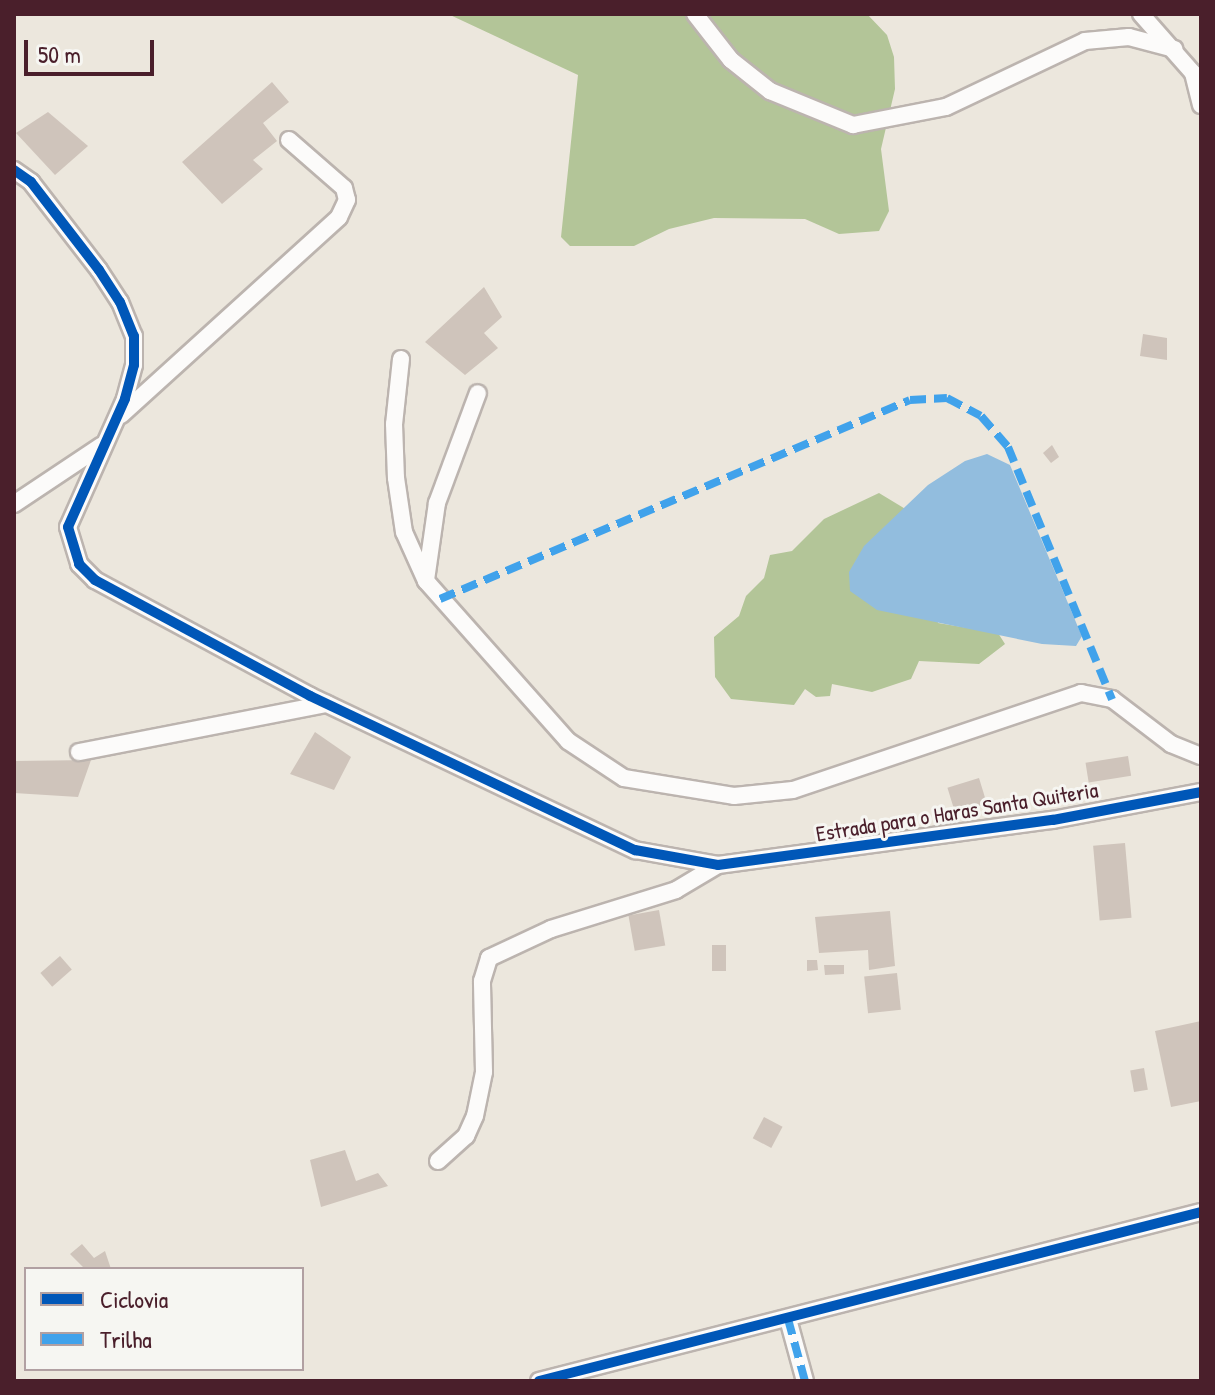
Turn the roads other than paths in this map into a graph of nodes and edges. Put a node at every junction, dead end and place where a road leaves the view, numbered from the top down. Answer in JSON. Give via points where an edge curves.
{"nodes":[{"id":1,"x":695,"y":14,"type":"edge"},
{"id":2,"x":1141,"y":14,"type":"edge"},
{"id":3,"x":1174,"y":49,"type":"junction"},
{"id":4,"x":1201,"y":95,"type":"edge"},
{"id":5,"x":1201,"y":105,"type":"edge"},
{"id":6,"x":289,"y":140,"type":"dead end"},
{"id":7,"x":14,"y":170,"type":"edge"},
{"id":8,"x":401,"y":359,"type":"dead end"},
{"id":9,"x":478,"y":393,"type":"dead end"},
{"id":10,"x":114,"y":421,"type":"junction"},
{"id":11,"x":103,"y":445,"type":"junction"},
{"id":12,"x":14,"y":504,"type":"edge"},
{"id":13,"x":426,"y":581,"type":"junction"},
{"id":14,"x":326,"y":704,"type":"junction"},
{"id":15,"x":79,"y":752,"type":"dead end"},
{"id":16,"x":1201,"y":756,"type":"edge"},
{"id":17,"x":1201,"y":792,"type":"edge"},
{"id":18,"x":718,"y":865,"type":"junction"},
{"id":19,"x":438,"y":1161,"type":"dead end"},
{"id":20,"x":1201,"y":1212,"type":"edge"},
{"id":21,"x":788,"y":1319,"type":"junction"},
{"id":22,"x":542,"y":1381,"type":"edge"},
{"id":23,"x":805,"y":1381,"type":"edge"}],
"edges":[{"from":1,"to":3,"type":"street","via":[[731,60],[770,91],[853,125],[946,107],[1085,41],[1129,37]]},
{"from":2,"to":3,"type":"street"},
{"from":3,"to":4,"type":"street","via":[[1193,73]]},
{"from":4,"to":5,"type":"street"},
{"from":6,"to":10,"type":"street","via":[[344,188],[347,200],[339,217]]},
{"from":7,"to":10,"type":"street","via":[[31,182],[125,313],[134,336],[134,365]]},
{"from":8,"to":13,"type":"street","via":[[396,478],[404,532]]},
{"from":9,"to":13,"type":"street","via":[[437,503]]},
{"from":10,"to":11,"type":"street"},
{"from":11,"to":12,"type":"street"},
{"from":11,"to":14,"type":"street","via":[[68,527],[79,564],[95,580]]},
{"from":13,"to":16,"type":"street","via":[[568,741],[610,771],[663,788],[734,796],[793,790],[1081,693],[1112,699],[1171,744]]},
{"from":14,"to":15,"type":"street"},
{"from":14,"to":18,"type":"street","via":[[635,850]]},
{"from":17,"to":18,"type":"street","name":"Estrada para o Haras Santa Quiteria","via":[[1053,820]]},
{"from":18,"to":19,"type":"street","via":[[676,890],[551,929],[489,958],[482,981],[484,1072],[475,1116],[466,1136]]},
{"from":20,"to":21,"type":"street"},
{"from":21,"to":22,"type":"street"},
{"from":21,"to":23,"type":"street"}]}
